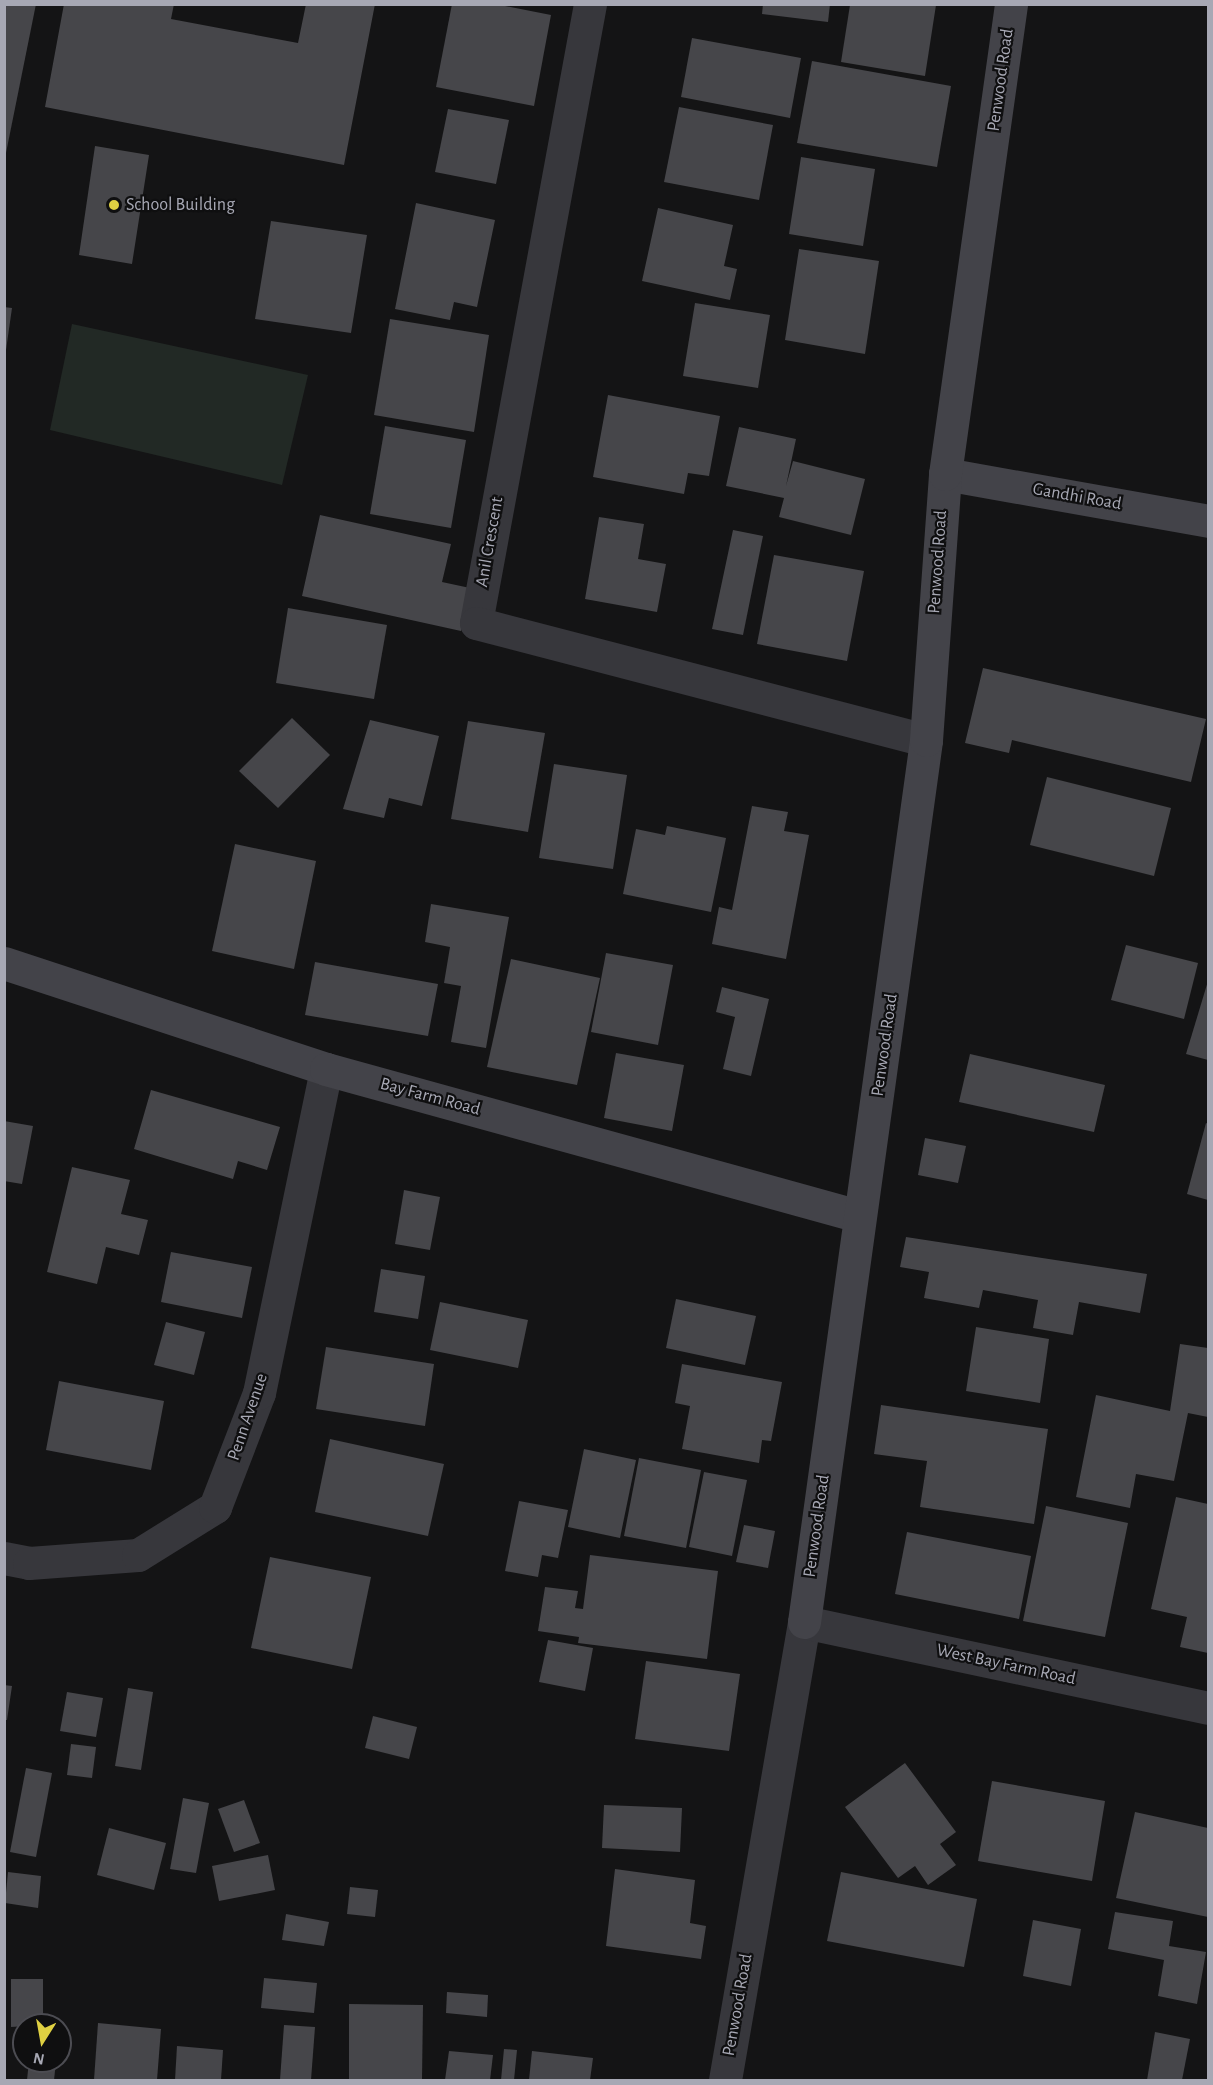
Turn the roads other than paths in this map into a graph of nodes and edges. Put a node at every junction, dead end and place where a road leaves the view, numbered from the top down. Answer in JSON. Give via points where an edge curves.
{"nodes":[{"id":1,"x":590,"y":4,"type":"edge"},
{"id":2,"x":1011,"y":4,"type":"edge"},
{"id":3,"x":945,"y":474,"type":"junction"},
{"id":4,"x":1209,"y":521,"type":"edge"},
{"id":5,"x":926,"y":740,"type":"junction"},
{"id":6,"x":4,"y":963,"type":"edge"},
{"id":7,"x":326,"y":1069,"type":"junction"},
{"id":8,"x":859,"y":1216,"type":"junction"},
{"id":9,"x":4,"y":1558,"type":"edge"},
{"id":10,"x":804,"y":1622,"type":"junction"},
{"id":11,"x":1209,"y":1708,"type":"edge"},
{"id":12,"x":725,"y":2080,"type":"edge"}],
"edges":[{"from":1,"to":5,"type":"street","name":"Anil Crescent","via":[[476,623]]},
{"from":2,"to":3,"type":"street","name":"Penwood Road"},
{"from":3,"to":4,"type":"street","name":"Gandhi Road"},
{"from":3,"to":5,"type":"street","name":"Penwood Road"},
{"from":5,"to":8,"type":"street","name":"Penwood Road"},
{"from":6,"to":7,"type":"street","name":"Bay Farm Road"},
{"from":7,"to":8,"type":"street","name":"Bay Farm Road"},
{"from":7,"to":9,"type":"street","name":"Penn Avenue","via":[[259,1393],[215,1507],[138,1555],[29,1563]]},
{"from":8,"to":10,"type":"street","name":"Penwood Road"},
{"from":10,"to":11,"type":"street","name":"West Bay Farm Road"},
{"from":10,"to":12,"type":"street","name":"Penwood Road"}]}
